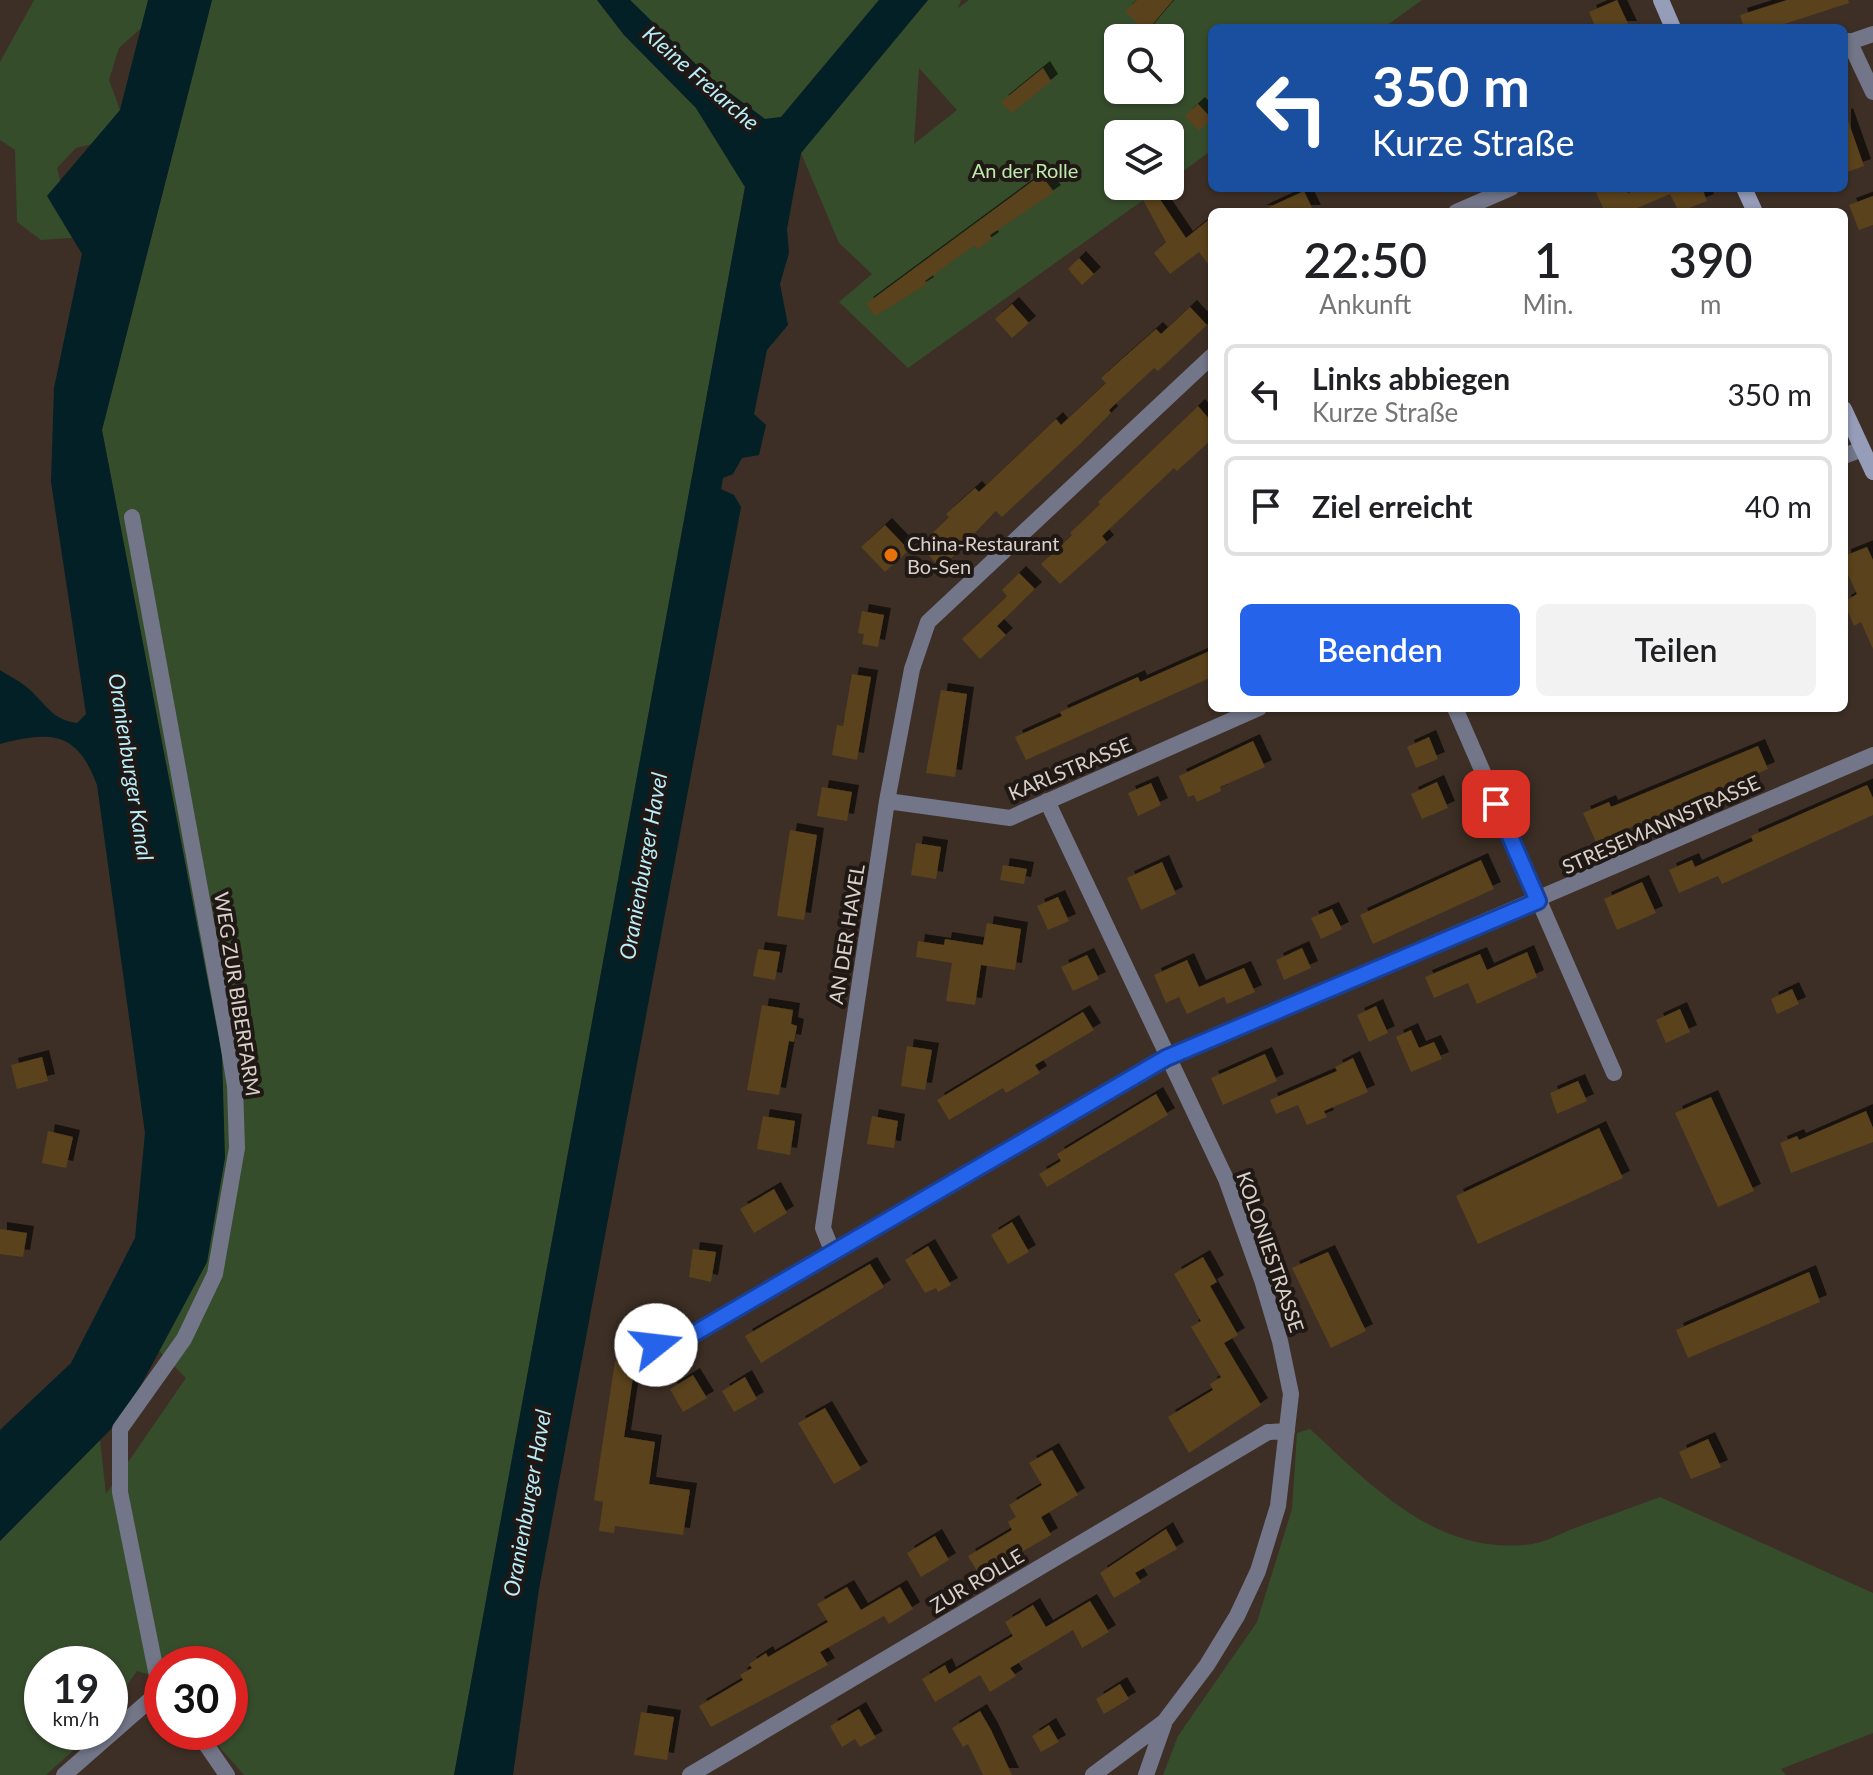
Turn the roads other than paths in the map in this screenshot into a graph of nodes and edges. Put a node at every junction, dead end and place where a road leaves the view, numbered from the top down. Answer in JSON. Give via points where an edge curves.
{"nodes":[{"id":1,"x":1661,"y":0,"type":"edge"},
{"id":2,"x":1671,"y":24,"type":"edge"},
{"id":3,"x":1873,"y":34,"type":"edge"},
{"id":4,"x":1848,"y":42,"type":"edge"},
{"id":5,"x":1848,"y":44,"type":"edge"},
{"id":6,"x":1873,"y":92,"type":"edge"},
{"id":7,"x":1502,"y":192,"type":"edge"},
{"id":8,"x":1465,"y":208,"type":"edge"},
{"id":9,"x":1208,"y":360,"type":"edge"},
{"id":10,"x":1848,"y":418,"type":"edge"},
{"id":11,"x":1862,"y":449,"type":"junction"},
{"id":12,"x":1848,"y":454,"type":"edge"},
{"id":13,"x":1873,"y":472,"type":"edge"},
{"id":14,"x":132,"y":517,"type":"dead end"},
{"id":15,"x":1250,"y":712,"type":"edge"},
{"id":16,"x":1457,"y":712,"type":"edge"},
{"id":17,"x":1873,"y":755,"type":"edge"},
{"id":18,"x":887,"y":801,"type":"junction"},
{"id":19,"x":1047,"y":801,"type":"junction"},
{"id":20,"x":1538,"y":901,"type":"junction"},
{"id":21,"x":1166,"y":1058,"type":"junction"},
{"id":22,"x":1614,"y":1073,"type":"dead end"},
{"id":23,"x":833,"y":1253,"type":"junction"},
{"id":24,"x":656,"y":1345,"type":"dead end"},
{"id":25,"x":1287,"y":1431,"type":"junction"},
{"id":26,"x":151,"y":1646,"type":"edge"},
{"id":27,"x":144,"y":1707,"type":"edge"},
{"id":28,"x":1164,"y":1722,"type":"junction"},
{"id":29,"x":210,"y":1750,"type":"edge"},
{"id":30,"x":64,"y":1775,"type":"edge"},
{"id":31,"x":227,"y":1775,"type":"edge"},
{"id":32,"x":690,"y":1775,"type":"edge"},
{"id":33,"x":1093,"y":1775,"type":"edge"},
{"id":34,"x":1146,"y":1775,"type":"edge"}],
"edges":[{"from":1,"to":2,"type":"main road"},
{"from":3,"to":4,"type":"street"},
{"from":5,"to":6,"type":"street"},
{"from":7,"to":8,"type":"street"},
{"from":9,"to":18,"type":"street","name":"AN DER HAVEL","via":[[928,622],[912,669]]},
{"from":10,"to":11,"type":"main road"},
{"from":11,"to":12,"type":"street"},
{"from":11,"to":13,"type":"main road"},
{"from":14,"to":26,"type":"street","name":"WEG ZUR BIBERFARM","via":[[226,1031],[237,1148],[215,1274],[184,1339],[120,1429],[120,1492]]},
{"from":15,"to":19,"type":"street","name":"KARLSTRASSE"},
{"from":16,"to":20,"type":"street"},
{"from":17,"to":20,"type":"street","name":"STRESEMANNSTRASSE"},
{"from":18,"to":19,"type":"street","name":"KARLSTRASSE","via":[[1010,818]]},
{"from":18,"to":23,"type":"street","name":"AN DER HAVEL","via":[[823,1228]]},
{"from":19,"to":21,"type":"street","name":"KOLONIESTRASSE"},
{"from":20,"to":21,"type":"street","name":"STRESEMANNSTRASSE"},
{"from":20,"to":22,"type":"street"},
{"from":21,"to":23,"type":"street","name":"STRESEMANNSTRASSE"},
{"from":21,"to":25,"type":"street","name":"KOLONIESTRASSE","via":[[1226,1179],[1262,1280],[1291,1394]]},
{"from":23,"to":24,"type":"street","name":"STRESEMANNSTRASSE","via":[[683,1340]]},
{"from":25,"to":28,"type":"street","name":"KOLONIESTRASSE","via":[[1278,1506],[1258,1571],[1207,1665]]},
{"from":25,"to":32,"type":"street","name":"ZUR ROLLE","via":[[1268,1432]]},
{"from":27,"to":30,"type":"street","name":"WEG ZUR BIBERFARM"},
{"from":28,"to":33,"type":"street"},
{"from":28,"to":34,"type":"street"},
{"from":29,"to":31,"type":"street"}]}
